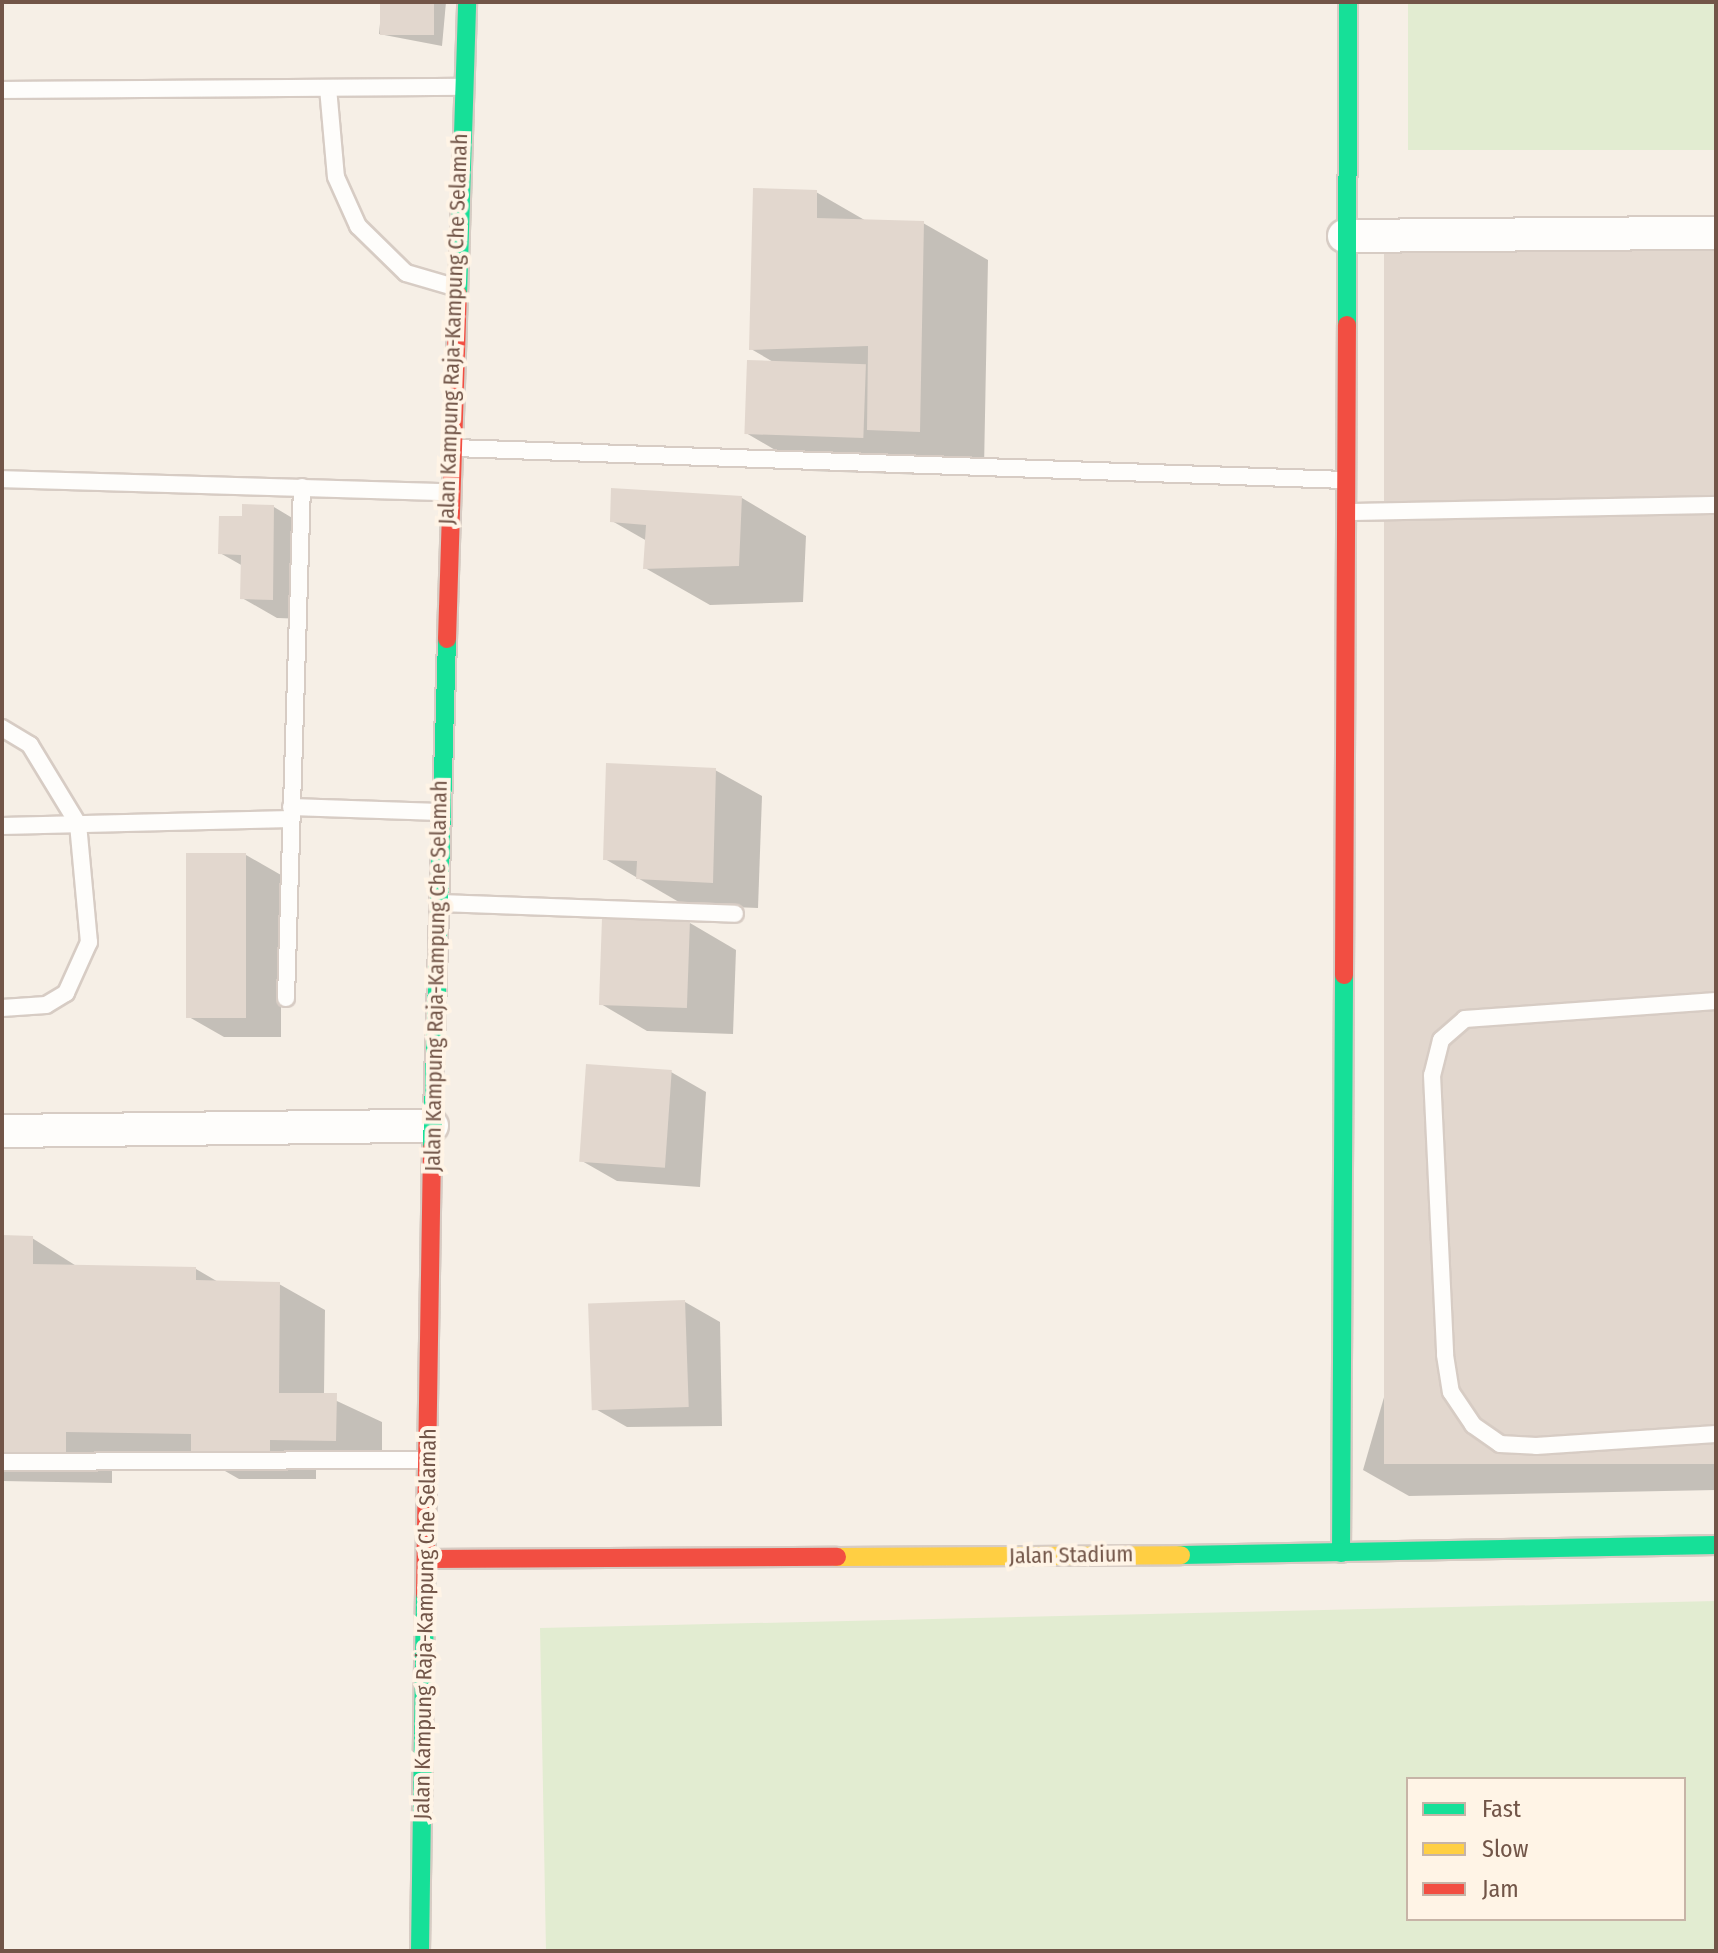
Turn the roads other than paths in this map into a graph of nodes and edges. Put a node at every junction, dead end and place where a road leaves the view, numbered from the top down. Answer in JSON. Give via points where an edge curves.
{"nodes":[{"id":1,"x":467,"y":2,"type":"edge"},
{"id":2,"x":1348,"y":2,"type":"edge"},
{"id":3,"x":462,"y":87,"type":"junction"},
{"id":4,"x":328,"y":88,"type":"junction"},
{"id":5,"x":2,"y":90,"type":"edge"},
{"id":6,"x":1716,"y":233,"type":"edge"},
{"id":7,"x":1344,"y":236,"type":"junction"},
{"id":8,"x":454,"y":287,"type":"junction"},
{"id":9,"x":449,"y":448,"type":"junction"},
{"id":10,"x":2,"y":479,"type":"edge"},
{"id":11,"x":1348,"y":481,"type":"junction"},
{"id":12,"x":302,"y":487,"type":"junction"},
{"id":13,"x":448,"y":492,"type":"junction"},
{"id":14,"x":1716,"y":505,"type":"edge"},
{"id":15,"x":1348,"y":512,"type":"junction"},
{"id":16,"x":2,"y":728,"type":"edge"},
{"id":17,"x":440,"y":812,"type":"junction"},
{"id":18,"x":291,"y":813,"type":"junction"},
{"id":19,"x":78,"y":824,"type":"junction"},
{"id":20,"x":2,"y":826,"type":"edge"},
{"id":21,"x":438,"y":903,"type":"junction"},
{"id":22,"x":735,"y":914,"type":"dead end"},
{"id":23,"x":286,"y":998,"type":"dead end"},
{"id":24,"x":1716,"y":1001,"type":"edge"},
{"id":25,"x":2,"y":1008,"type":"edge"},
{"id":26,"x":432,"y":1126,"type":"junction"},
{"id":27,"x":2,"y":1131,"type":"edge"},
{"id":28,"x":1716,"y":1434,"type":"edge"},
{"id":29,"x":427,"y":1460,"type":"junction"},
{"id":30,"x":2,"y":1462,"type":"edge"},
{"id":31,"x":1716,"y":1545,"type":"edge"},
{"id":32,"x":1341,"y":1553,"type":"junction"},
{"id":33,"x":426,"y":1559,"type":"junction"},
{"id":34,"x":420,"y":1951,"type":"edge"}],
"edges":[{"from":1,"to":3,"type":"street","name":"Jalan Kampung Raja-Kampung Che Selamah"},
{"from":2,"to":7,"type":"street"},
{"from":3,"to":4,"type":"lane"},
{"from":3,"to":8,"type":"street","name":"Jalan Kampung Raja-Kampung Che Selamah"},
{"from":4,"to":5,"type":"lane"},
{"from":4,"to":8,"type":"lane","via":[[336,177],[358,226],[406,273]]},
{"from":6,"to":7,"type":"street"},
{"from":7,"to":11,"type":"street"},
{"from":8,"to":9,"type":"street","name":"Jalan Kampung Raja-Kampung Che Selamah"},
{"from":9,"to":11,"type":"lane"},
{"from":9,"to":13,"type":"street","name":"Jalan Kampung Raja-Kampung Che Selamah"},
{"from":10,"to":12,"type":"lane"},
{"from":11,"to":15,"type":"street"},
{"from":12,"to":13,"type":"lane"},
{"from":12,"to":18,"type":"lane"},
{"from":13,"to":17,"type":"street","name":"Jalan Kampung Raja-Kampung Che Selamah"},
{"from":14,"to":15,"type":"lane"},
{"from":15,"to":32,"type":"street"},
{"from":16,"to":19,"type":"lane","via":[[30,745]]},
{"from":17,"to":18,"type":"lane"},
{"from":17,"to":21,"type":"street","name":"Jalan Kampung Raja-Kampung Che Selamah"},
{"from":18,"to":19,"type":"lane"},
{"from":18,"to":23,"type":"lane"},
{"from":19,"to":20,"type":"lane"},
{"from":19,"to":25,"type":"lane","via":[[86,961],[66,993],[46,1005]]},
{"from":21,"to":22,"type":"lane"},
{"from":21,"to":26,"type":"street","name":"Jalan Kampung Raja-Kampung Che Selamah"},
{"from":24,"to":28,"type":"lane","via":[[1465,1019],[1441,1040],[1432,1075],[1445,1355],[1451,1392],[1473,1425],[1500,1444],[1536,1446]]},
{"from":26,"to":27,"type":"street"},
{"from":26,"to":29,"type":"street","name":"Jalan Kampung Raja-Kampung Che Selamah"},
{"from":29,"to":30,"type":"lane"},
{"from":29,"to":33,"type":"street","name":"Jalan Kampung Raja-Kampung Che Selamah"},
{"from":31,"to":32,"type":"street","name":"Jalan Stadium"},
{"from":32,"to":33,"type":"street","name":"Jalan Stadium"},
{"from":33,"to":34,"type":"street","name":"Jalan Kampung Raja-Kampung Che Selamah"}]}
